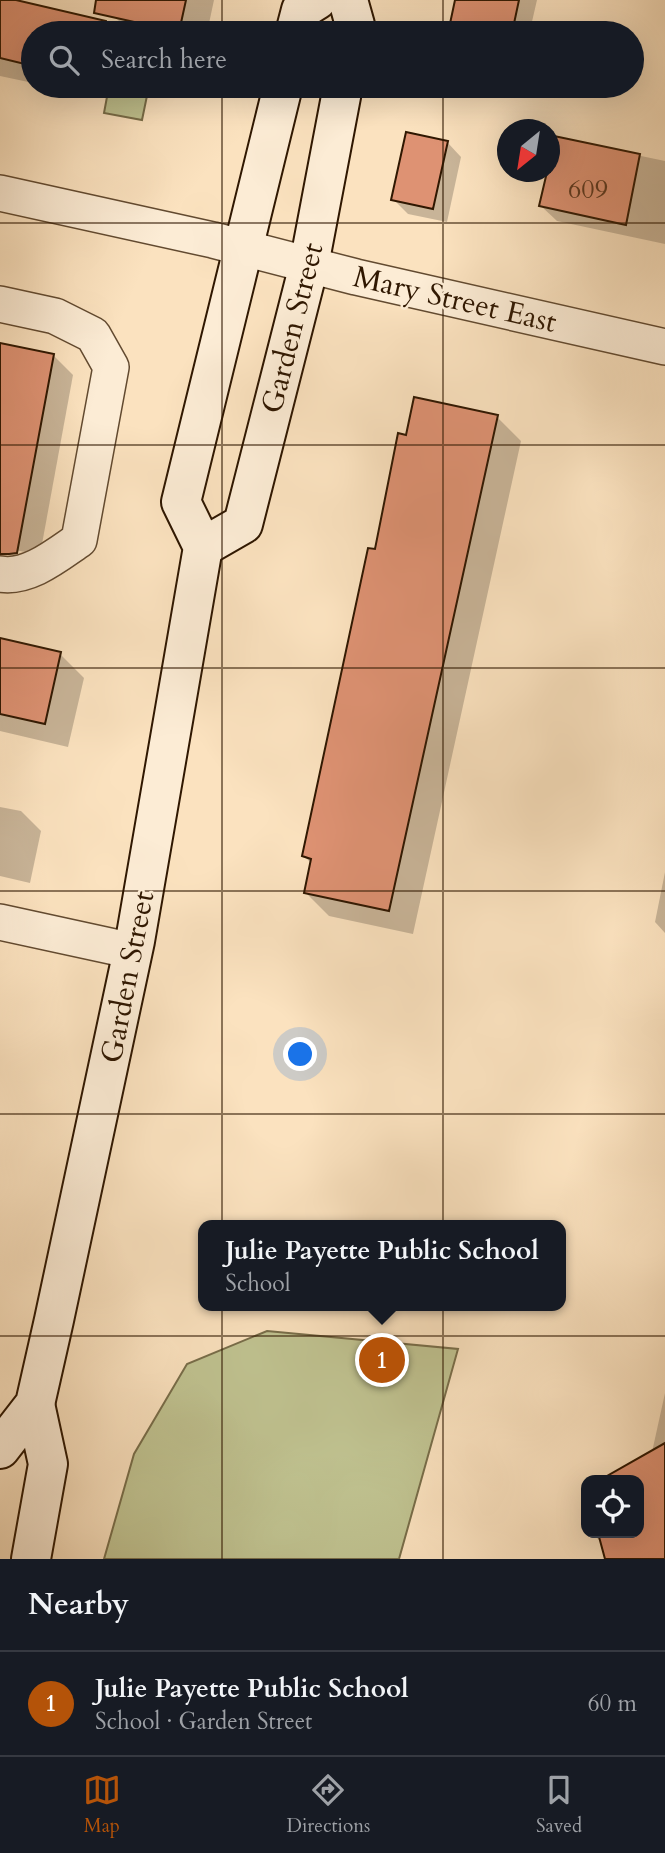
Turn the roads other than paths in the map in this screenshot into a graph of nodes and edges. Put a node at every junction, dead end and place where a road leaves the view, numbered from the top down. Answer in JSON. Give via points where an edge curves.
{"nodes":[{"id":1,"x":317,"y":0,"type":"edge"},
{"id":2,"x":348,"y":0,"type":"edge"},
{"id":3,"x":298,"y":21,"type":"edge"},
{"id":4,"x":354,"y":21,"type":"edge"},
{"id":5,"x":280,"y":98,"type":"edge"},
{"id":6,"x":341,"y":98,"type":"edge"},
{"id":7,"x":0,"y":194,"type":"edge"},
{"id":8,"x":244,"y":248,"type":"junction"},
{"id":9,"x":309,"y":265,"type":"junction"},
{"id":10,"x":0,"y":304,"type":"edge"},
{"id":11,"x":665,"y":347,"type":"edge"},
{"id":12,"x":203,"y":547,"type":"junction"},
{"id":13,"x":0,"y":573,"type":"edge"},
{"id":14,"x":0,"y":922,"type":"edge"},
{"id":15,"x":133,"y":951,"type":"junction"},
{"id":16,"x":35,"y":1404,"type":"junction"},
{"id":17,"x":0,"y":1449,"type":"edge"},
{"id":18,"x":31,"y":1559,"type":"edge"}],
"edges":[{"from":1,"to":3,"type":"street","via":[[301,10]]},
{"from":2,"to":4,"type":"street"},
{"from":5,"to":8,"type":"street"},
{"from":6,"to":9,"type":"street","name":"Garden Street"},
{"from":7,"to":8,"type":"street","name":"Mary Street East"},
{"from":8,"to":9,"type":"street","name":"Mary Street East"},
{"from":8,"to":12,"type":"street","via":[[181,502]]},
{"from":9,"to":11,"type":"street","name":"Mary Street East"},
{"from":9,"to":12,"type":"street","name":"Garden Street","via":[[243,524]]},
{"from":10,"to":13,"type":"street","via":[[55,316],[93,335],[111,367],[79,540],[47,562],[11,576]]},
{"from":12,"to":15,"type":"street","name":"Garden Street"},
{"from":14,"to":15,"type":"street"},
{"from":15,"to":16,"type":"street","name":"Garden Street"},
{"from":16,"to":17,"type":"street","name":"Garden Street"},
{"from":16,"to":18,"type":"street","name":"Garden Street","via":[[48,1464]]}]}
